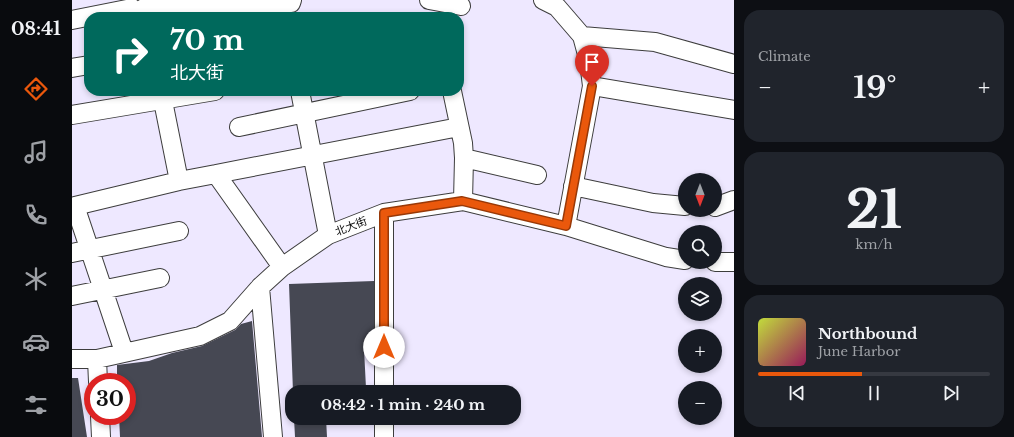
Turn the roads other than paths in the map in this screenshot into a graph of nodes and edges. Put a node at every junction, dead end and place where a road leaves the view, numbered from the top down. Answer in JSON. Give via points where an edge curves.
{"nodes":[{"id":1,"x":292,"y":0,"type":"edge"},
{"id":2,"x":429,"y":0,"type":"edge"},
{"id":3,"x":543,"y":0,"type":"edge"},
{"id":4,"x":138,"y":8,"type":"edge"},
{"id":5,"x":460,"y":8,"type":"edge"},
{"id":6,"x":116,"y":12,"type":"edge"},
{"id":7,"x":84,"y":18,"type":"edge"},
{"id":8,"x":72,"y":20,"type":"edge"},
{"id":9,"x":582,"y":36,"type":"junction"},
{"id":10,"x":734,"y":64,"type":"edge"},
{"id":11,"x":84,"y":66,"type":"edge"},
{"id":12,"x":72,"y":68,"type":"edge"},
{"id":13,"x":592,"y":86,"type":"junction"},
{"id":14,"x":162,"y":96,"type":"edge"},
{"id":15,"x":301,"y":96,"type":"edge"},
{"id":16,"x":386,"y":96,"type":"edge"},
{"id":17,"x":453,"y":96,"type":"edge"},
{"id":18,"x":734,"y":110,"type":"edge"},
{"id":19,"x":305,"y":113,"type":"junction"},
{"id":20,"x":72,"y":115,"type":"edge"},
{"id":21,"x":239,"y":127,"type":"dead end"},
{"id":22,"x":459,"y":127,"type":"junction"},
{"id":23,"x":313,"y":156,"type":"junction"},
{"id":24,"x":464,"y":158,"type":"junction"},
{"id":25,"x":216,"y":174,"type":"junction"},
{"id":26,"x":537,"y":175,"type":"dead end"},
{"id":27,"x":179,"y":181,"type":"junction"},
{"id":28,"x":573,"y":186,"type":"junction"},
{"id":29,"x":734,"y":200,"type":"edge"},
{"id":30,"x":462,"y":201,"type":"junction"},
{"id":31,"x":722,"y":204,"type":"edge"},
{"id":32,"x":678,"y":205,"type":"edge"},
{"id":33,"x":384,"y":213,"type":"junction"},
{"id":34,"x":566,"y":226,"type":"junction"},
{"id":35,"x":179,"y":231,"type":"dead end"},
{"id":36,"x":328,"y":235,"type":"junction"},
{"id":37,"x":90,"y":249,"type":"junction"},
{"id":38,"x":72,"y":253,"type":"edge"},
{"id":39,"x":678,"y":259,"type":"edge"},
{"id":40,"x":722,"y":262,"type":"edge"},
{"id":41,"x":734,"y":262,"type":"edge"},
{"id":42,"x":282,"y":267,"type":"junction"},
{"id":43,"x":160,"y":278,"type":"dead end"},
{"id":44,"x":260,"y":287,"type":"junction"},
{"id":45,"x":103,"y":290,"type":"junction"},
{"id":46,"x":72,"y":296,"type":"edge"},
{"id":47,"x":124,"y":352,"type":"junction"},
{"id":48,"x":72,"y":359,"type":"edge"},
{"id":49,"x":97,"y":359,"type":"junction"},
{"id":50,"x":98,"y":373,"type":"edge"},
{"id":51,"x":384,"y":385,"type":"edge"},
{"id":52,"x":100,"y":425,"type":"edge"},
{"id":53,"x":384,"y":425,"type":"edge"},
{"id":54,"x":101,"y":437,"type":"edge"},
{"id":55,"x":273,"y":437,"type":"edge"},
{"id":56,"x":384,"y":437,"type":"edge"}],
"edges":[{"from":1,"to":4,"type":"street","via":[[291,3]]},
{"from":2,"to":5,"type":"street"},
{"from":3,"to":9,"type":"street","via":[[557,7]]},
{"from":4,"to":6,"type":"street"},
{"from":7,"to":8,"type":"street"},
{"from":9,"to":10,"type":"street","via":[[655,42]]},
{"from":9,"to":13,"type":"street"},
{"from":11,"to":12,"type":"street"},
{"from":13,"to":18,"type":"street"},
{"from":13,"to":28,"type":"street"},
{"from":14,"to":20,"type":"street"},
{"from":14,"to":27,"type":"street"},
{"from":15,"to":19,"type":"street"},
{"from":16,"to":19,"type":"street"},
{"from":17,"to":22,"type":"street"},
{"from":19,"to":21,"type":"street"},
{"from":19,"to":23,"type":"street"},
{"from":22,"to":23,"type":"street"},
{"from":22,"to":24,"type":"street"},
{"from":23,"to":25,"type":"street"},
{"from":23,"to":36,"type":"street"},
{"from":24,"to":26,"type":"street"},
{"from":24,"to":30,"type":"street"},
{"from":25,"to":27,"type":"street"},
{"from":25,"to":42,"type":"street"},
{"from":27,"to":37,"type":"street","via":[[75,206]]},
{"from":28,"to":32,"type":"street","via":[[653,203]]},
{"from":28,"to":34,"type":"street"},
{"from":29,"to":31,"type":"street"},
{"from":30,"to":33,"type":"street","name":"北大街"},
{"from":30,"to":34,"type":"street","name":"北大街"},
{"from":33,"to":36,"type":"street","name":"北大街"},
{"from":33,"to":51,"type":"street"},
{"from":34,"to":39,"type":"street","name":"北大街"},
{"from":35,"to":37,"type":"street"},
{"from":36,"to":42,"type":"street","name":"北大街"},
{"from":37,"to":38,"type":"street"},
{"from":37,"to":45,"type":"street"},
{"from":40,"to":41,"type":"street"},
{"from":42,"to":44,"type":"street","name":"北大街"},
{"from":43,"to":45,"type":"street"},
{"from":44,"to":47,"type":"street","name":"北大街","via":[[230,321],[200,336]]},
{"from":44,"to":55,"type":"street"},
{"from":45,"to":46,"type":"street"},
{"from":45,"to":47,"type":"street"},
{"from":47,"to":49,"type":"street","name":"北大街"},
{"from":48,"to":49,"type":"street","name":"北大街"},
{"from":49,"to":50,"type":"street"},
{"from":52,"to":54,"type":"street"},
{"from":53,"to":56,"type":"street"}]}
